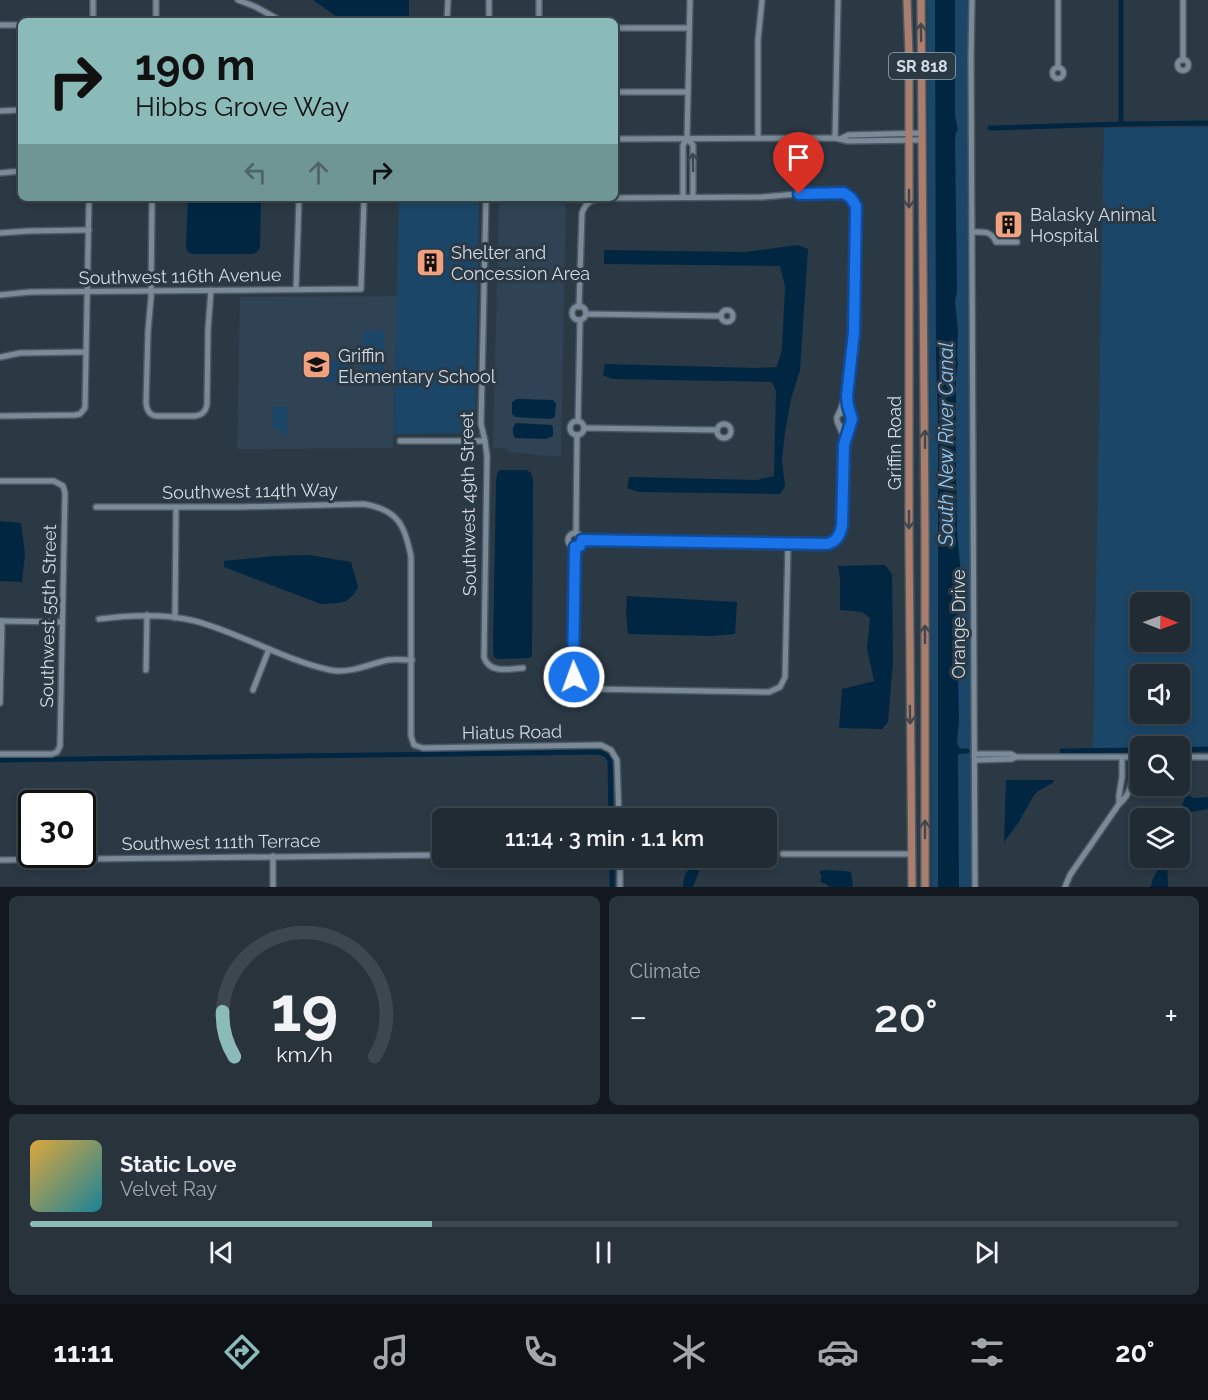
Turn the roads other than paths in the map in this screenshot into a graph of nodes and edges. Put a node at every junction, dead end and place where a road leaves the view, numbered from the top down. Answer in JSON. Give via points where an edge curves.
{"nodes":[{"id":1,"x":93,"y":0,"type":"edge"},
{"id":2,"x":156,"y":0,"type":"edge"},
{"id":3,"x":238,"y":0,"type":"edge"},
{"id":4,"x":448,"y":0,"type":"edge"},
{"id":5,"x":489,"y":0,"type":"edge"},
{"id":6,"x":539,"y":0,"type":"edge"},
{"id":7,"x":690,"y":0,"type":"edge"},
{"id":8,"x":762,"y":0,"type":"edge"},
{"id":9,"x":838,"y":0,"type":"edge"},
{"id":10,"x":907,"y":0,"type":"edge"},
{"id":11,"x":921,"y":0,"type":"edge"},
{"id":12,"x":972,"y":0,"type":"edge"},
{"id":13,"x":1058,"y":0,"type":"edge"},
{"id":14,"x":1183,"y":0,"type":"edge"},
{"id":15,"x":93,"y":18,"type":"edge"},
{"id":16,"x":156,"y":18,"type":"edge"},
{"id":17,"x":276,"y":18,"type":"edge"},
{"id":18,"x":447,"y":18,"type":"edge"},
{"id":19,"x":489,"y":18,"type":"edge"},
{"id":20,"x":539,"y":18,"type":"edge"},
{"id":21,"x":0,"y":25,"type":"edge"},
{"id":22,"x":18,"y":25,"type":"edge"},
{"id":23,"x":618,"y":28,"type":"edge"},
{"id":24,"x":689,"y":28,"type":"junction"},
{"id":25,"x":1183,"y":60,"type":"dead end"},
{"id":26,"x":1058,"y":67,"type":"dead end"},
{"id":27,"x":618,"y":92,"type":"edge"},
{"id":28,"x":688,"y":92,"type":"junction"},
{"id":29,"x":18,"y":110,"type":"edge"},
{"id":30,"x":0,"y":111,"type":"edge"},
{"id":31,"x":909,"y":136,"type":"junction"},
{"id":32,"x":922,"y":136,"type":"junction"},
{"id":33,"x":758,"y":138,"type":"junction"},
{"id":34,"x":618,"y":139,"type":"edge"},
{"id":35,"x":687,"y":139,"type":"junction"},
{"id":36,"x":838,"y":139,"type":"junction"},
{"id":37,"x":18,"y":171,"type":"edge"},
{"id":38,"x":0,"y":173,"type":"edge"},
{"id":39,"x":683,"y":197,"type":"junction"},
{"id":40,"x":693,"y":197,"type":"junction"},
{"id":41,"x":618,"y":198,"type":"edge"},
{"id":42,"x":89,"y":201,"type":"edge"},
{"id":43,"x":152,"y":201,"type":"edge"},
{"id":44,"x":299,"y":201,"type":"edge"},
{"id":45,"x":363,"y":201,"type":"edge"},
{"id":46,"x":486,"y":201,"type":"edge"},
{"id":47,"x":590,"y":201,"type":"edge"},
{"id":48,"x":89,"y":230,"type":"junction"},
{"id":49,"x":972,"y":232,"type":"junction"},
{"id":50,"x":0,"y":233,"type":"edge"},
{"id":51,"x":1017,"y":242,"type":"dead end"},
{"id":52,"x":296,"y":289,"type":"junction"},
{"id":53,"x":151,"y":290,"type":"junction"},
{"id":54,"x":211,"y":290,"type":"junction"},
{"id":55,"x":88,"y":292,"type":"junction"},
{"id":56,"x":0,"y":295,"type":"edge"},
{"id":57,"x":579,"y":307,"type":"junction"},
{"id":58,"x":586,"y":314,"type":"junction"},
{"id":59,"x":721,"y":316,"type":"dead end"},
{"id":60,"x":580,"y":320,"type":"junction"},
{"id":61,"x":86,"y":352,"type":"junction"},
{"id":62,"x":1,"y":357,"type":"edge"},
{"id":63,"x":847,"y":389,"type":"junction"},
{"id":64,"x":838,"y":415,"type":"junction"},
{"id":65,"x":851,"y":416,"type":"junction"},
{"id":66,"x":0,"y":417,"type":"edge"},
{"id":67,"x":578,"y":421,"type":"junction"},
{"id":68,"x":838,"y":425,"type":"junction"},
{"id":69,"x":850,"y":425,"type":"junction"},
{"id":70,"x":584,"y":428,"type":"junction"},
{"id":71,"x":717,"y":430,"type":"dead end"},
{"id":72,"x":577,"y":435,"type":"junction"},
{"id":73,"x":400,"y":441,"type":"dead end"},
{"id":74,"x":485,"y":441,"type":"junction"},
{"id":75,"x":844,"y":445,"type":"junction"},
{"id":76,"x":0,"y":481,"type":"edge"},
{"id":77,"x":96,"y":507,"type":"dead end"},
{"id":78,"x":176,"y":507,"type":"junction"},
{"id":79,"x":576,"y":533,"type":"junction"},
{"id":80,"x":582,"y":540,"type":"junction"},
{"id":81,"x":788,"y":544,"type":"junction"},
{"id":82,"x":575,"y":547,"type":"junction"},
{"id":83,"x":147,"y":615,"type":"junction"},
{"id":84,"x":176,"y":618,"type":"junction"},
{"id":85,"x":99,"y":619,"type":"dead end"},
{"id":86,"x":1,"y":621,"type":"edge"},
{"id":87,"x":62,"y":622,"type":"junction"},
{"id":88,"x":269,"y":649,"type":"junction"},
{"id":89,"x":412,"y":660,"type":"junction"},
{"id":90,"x":523,"y":668,"type":"dead end"},
{"id":91,"x":146,"y":670,"type":"dead end"},
{"id":92,"x":253,"y":690,"type":"dead end"},
{"id":93,"x":0,"y":703,"type":"edge"},
{"id":94,"x":911,"y":734,"type":"junction"},
{"id":95,"x":925,"y":746,"type":"junction"},
{"id":96,"x":0,"y":754,"type":"edge"},
{"id":97,"x":911,"y":755,"type":"junction"},
{"id":98,"x":975,"y":757,"type":"junction"},
{"id":99,"x":1130,"y":757,"type":"edge"},
{"id":100,"x":1190,"y":757,"type":"edge"},
{"id":101,"x":1208,"y":757,"type":"edge"},
{"id":102,"x":1122,"y":758,"type":"junction"},
{"id":103,"x":925,"y":763,"type":"junction"},
{"id":104,"x":1130,"y":788,"type":"edge"},
{"id":105,"x":1119,"y":804,"type":"junction"},
{"id":106,"x":619,"y":808,"type":"edge"},
{"id":107,"x":783,"y":854,"type":"dead end"},
{"id":108,"x":912,"y":854,"type":"junction"},
{"id":109,"x":432,"y":855,"type":"edge"},
{"id":110,"x":273,"y":856,"type":"junction"},
{"id":111,"x":0,"y":860,"type":"edge"},
{"id":112,"x":620,"y":868,"type":"edge"},
{"id":113,"x":273,"y":887,"type":"edge"},
{"id":114,"x":620,"y":887,"type":"edge"},
{"id":115,"x":912,"y":887,"type":"edge"},
{"id":116,"x":925,"y":887,"type":"edge"},
{"id":117,"x":975,"y":887,"type":"edge"},
{"id":118,"x":1065,"y":887,"type":"edge"}],
"edges":[{"from":1,"to":15,"type":"street"},
{"from":2,"to":16,"type":"street"},
{"from":3,"to":17,"type":"street"},
{"from":4,"to":18,"type":"street"},
{"from":5,"to":19,"type":"street"},
{"from":6,"to":20,"type":"street"},
{"from":7,"to":24,"type":"street"},
{"from":8,"to":33,"type":"street"},
{"from":9,"to":36,"type":"street"},
{"from":10,"to":31,"type":"main road","name":"Griffin Road","number":"SR 818"},
{"from":32,"to":11,"type":"main road","name":"Griffin Road","number":"SR 818","one_way":true},
{"from":12,"to":49,"type":"street","name":"Orange Drive"},
{"from":13,"to":26,"type":"street"},
{"from":14,"to":25,"type":"street"},
{"from":21,"to":22,"type":"street"},
{"from":23,"to":24,"type":"street"},
{"from":24,"to":28,"type":"street"},
{"from":27,"to":28,"type":"street"},
{"from":28,"to":35,"type":"street"},
{"from":29,"to":30,"type":"street"},
{"from":31,"to":32,"type":"street"},
{"from":31,"to":36,"type":"street"},
{"from":31,"to":94,"type":"main road","name":"Griffin Road","number":"SR 818","one_way":true},
{"from":95,"to":32,"type":"main road","name":"Griffin Road","number":"SR 818","one_way":true},
{"from":33,"to":35,"type":"street"},
{"from":33,"to":36,"type":"street"},
{"from":34,"to":35,"type":"street"},
{"from":35,"to":39,"type":"street","via":[[683,145]]},
{"from":40,"to":35,"type":"street","one_way":true,"via":[[693,145]]},
{"from":37,"to":38,"type":"street"},
{"from":39,"to":40,"type":"street"},
{"from":39,"to":41,"type":"street"},
{"from":40,"to":63,"type":"street","via":[[844,193],[855,202],[854,345]]},
{"from":42,"to":48,"type":"street"},
{"from":43,"to":53,"type":"street"},
{"from":44,"to":52,"type":"street"},
{"from":45,"to":52,"type":"street","name":"Southwest 116th Avenue","via":[[361,289]]},
{"from":46,"to":74,"type":"street","name":"Southwest 49th Street","via":[[481,424]]},
{"from":47,"to":57,"type":"street","via":[[581,220]]},
{"from":48,"to":50,"type":"street"},
{"from":48,"to":55,"type":"street"},
{"from":49,"to":51,"type":"street","via":[[990,234],[996,242]]},
{"from":49,"to":98,"type":"street","name":"Orange Drive"},
{"from":52,"to":54,"type":"street","name":"Southwest 116th Avenue"},
{"from":53,"to":54,"type":"street","name":"Southwest 116th Avenue"},
{"from":53,"to":54,"type":"street","via":[[146,404],[155,416],[204,413]]},
{"from":53,"to":55,"type":"street","name":"Southwest 116th Avenue"},
{"from":55,"to":56,"type":"street","name":"Southwest 116th Avenue"},
{"from":55,"to":61,"type":"street"},
{"from":57,"to":58,"type":"street"},
{"from":57,"to":60,"type":"street","via":[[573,314]]},
{"from":58,"to":59,"type":"street"},
{"from":58,"to":60,"type":"street"},
{"from":60,"to":67,"type":"street"},
{"from":61,"to":62,"type":"street"},
{"from":61,"to":66,"type":"street","via":[[83,411],[75,415]]},
{"from":63,"to":64,"type":"street"},
{"from":63,"to":65,"type":"street"},
{"from":64,"to":65,"type":"street","via":[[845,412]]},
{"from":64,"to":68,"type":"street"},
{"from":65,"to":69,"type":"street"},
{"from":67,"to":70,"type":"street"},
{"from":67,"to":72,"type":"street","via":[[570,428]]},
{"from":68,"to":69,"type":"street"},
{"from":68,"to":75,"type":"street"},
{"from":69,"to":75,"type":"street"},
{"from":70,"to":71,"type":"street"},
{"from":70,"to":72,"type":"street"},
{"from":72,"to":79,"type":"street"},
{"from":73,"to":74,"type":"street"},
{"from":74,"to":90,"type":"street","name":"Southwest 49th Street","via":[[484,657],[490,667],[497,669]]},
{"from":75,"to":81,"type":"street","via":[[840,535],[827,544]]},
{"from":76,"to":87,"type":"street","name":"Southwest 55th Street","via":[[54,481],[64,488]]},
{"from":77,"to":78,"type":"street","name":"Southwest 114th Way"},
{"from":78,"to":84,"type":"street"},
{"from":78,"to":89,"type":"street","name":"Southwest 114th Way","via":[[364,504],[391,514],[400,522],[411,556]]},
{"from":79,"to":80,"type":"street"},
{"from":79,"to":82,"type":"street","via":[[568,538]]},
{"from":80,"to":81,"type":"street"},
{"from":80,"to":82,"type":"street"},
{"from":81,"to":82,"type":"street","via":[[785,677],[780,687],[769,692],[590,689],[579,685],[573,670]]},
{"from":83,"to":84,"type":"street"},
{"from":83,"to":85,"type":"street"},
{"from":83,"to":91,"type":"street"},
{"from":84,"to":88,"type":"street","via":[[214,627]]},
{"from":86,"to":87,"type":"street"},
{"from":86,"to":93,"type":"street"},
{"from":87,"to":96,"type":"street","name":"Southwest 55th Street","via":[[58,750],[52,754]]},
{"from":88,"to":89,"type":"street","via":[[331,670]]},
{"from":88,"to":92,"type":"street"},
{"from":89,"to":106,"type":"street","name":"Hiatus Road","via":[[414,745],[423,748],[601,745],[611,750],[617,760]]},
{"from":94,"to":95,"type":"main road"},
{"from":94,"to":97,"type":"main road","name":"Griffin Road","number":"SR 818"},
{"from":95,"to":103,"type":"main road","name":"Griffin Road","number":"SR 818"},
{"from":97,"to":103,"type":"main road"},
{"from":97,"to":108,"type":"main road","name":"Griffin Road","number":"SR 818"},
{"from":98,"to":102,"type":"street","via":[[1011,754]]},
{"from":98,"to":117,"type":"street","name":"Orange Drive"},
{"from":99,"to":102,"type":"street"},
{"from":100,"to":101,"type":"street"},
{"from":102,"to":105,"type":"street"},
{"from":116,"to":103,"type":"main road","name":"Griffin Road","number":"SR 818","one_way":true},
{"from":104,"to":105,"type":"street"},
{"from":105,"to":118,"type":"street"},
{"from":107,"to":108,"type":"street"},
{"from":108,"to":115,"type":"main road","name":"Griffin Road","number":"SR 818"},
{"from":109,"to":110,"type":"street","name":"Southwest 111th Terrace"},
{"from":110,"to":111,"type":"street","name":"Southwest 111th Terrace"},
{"from":110,"to":113,"type":"street"},
{"from":112,"to":114,"type":"street"}]}
